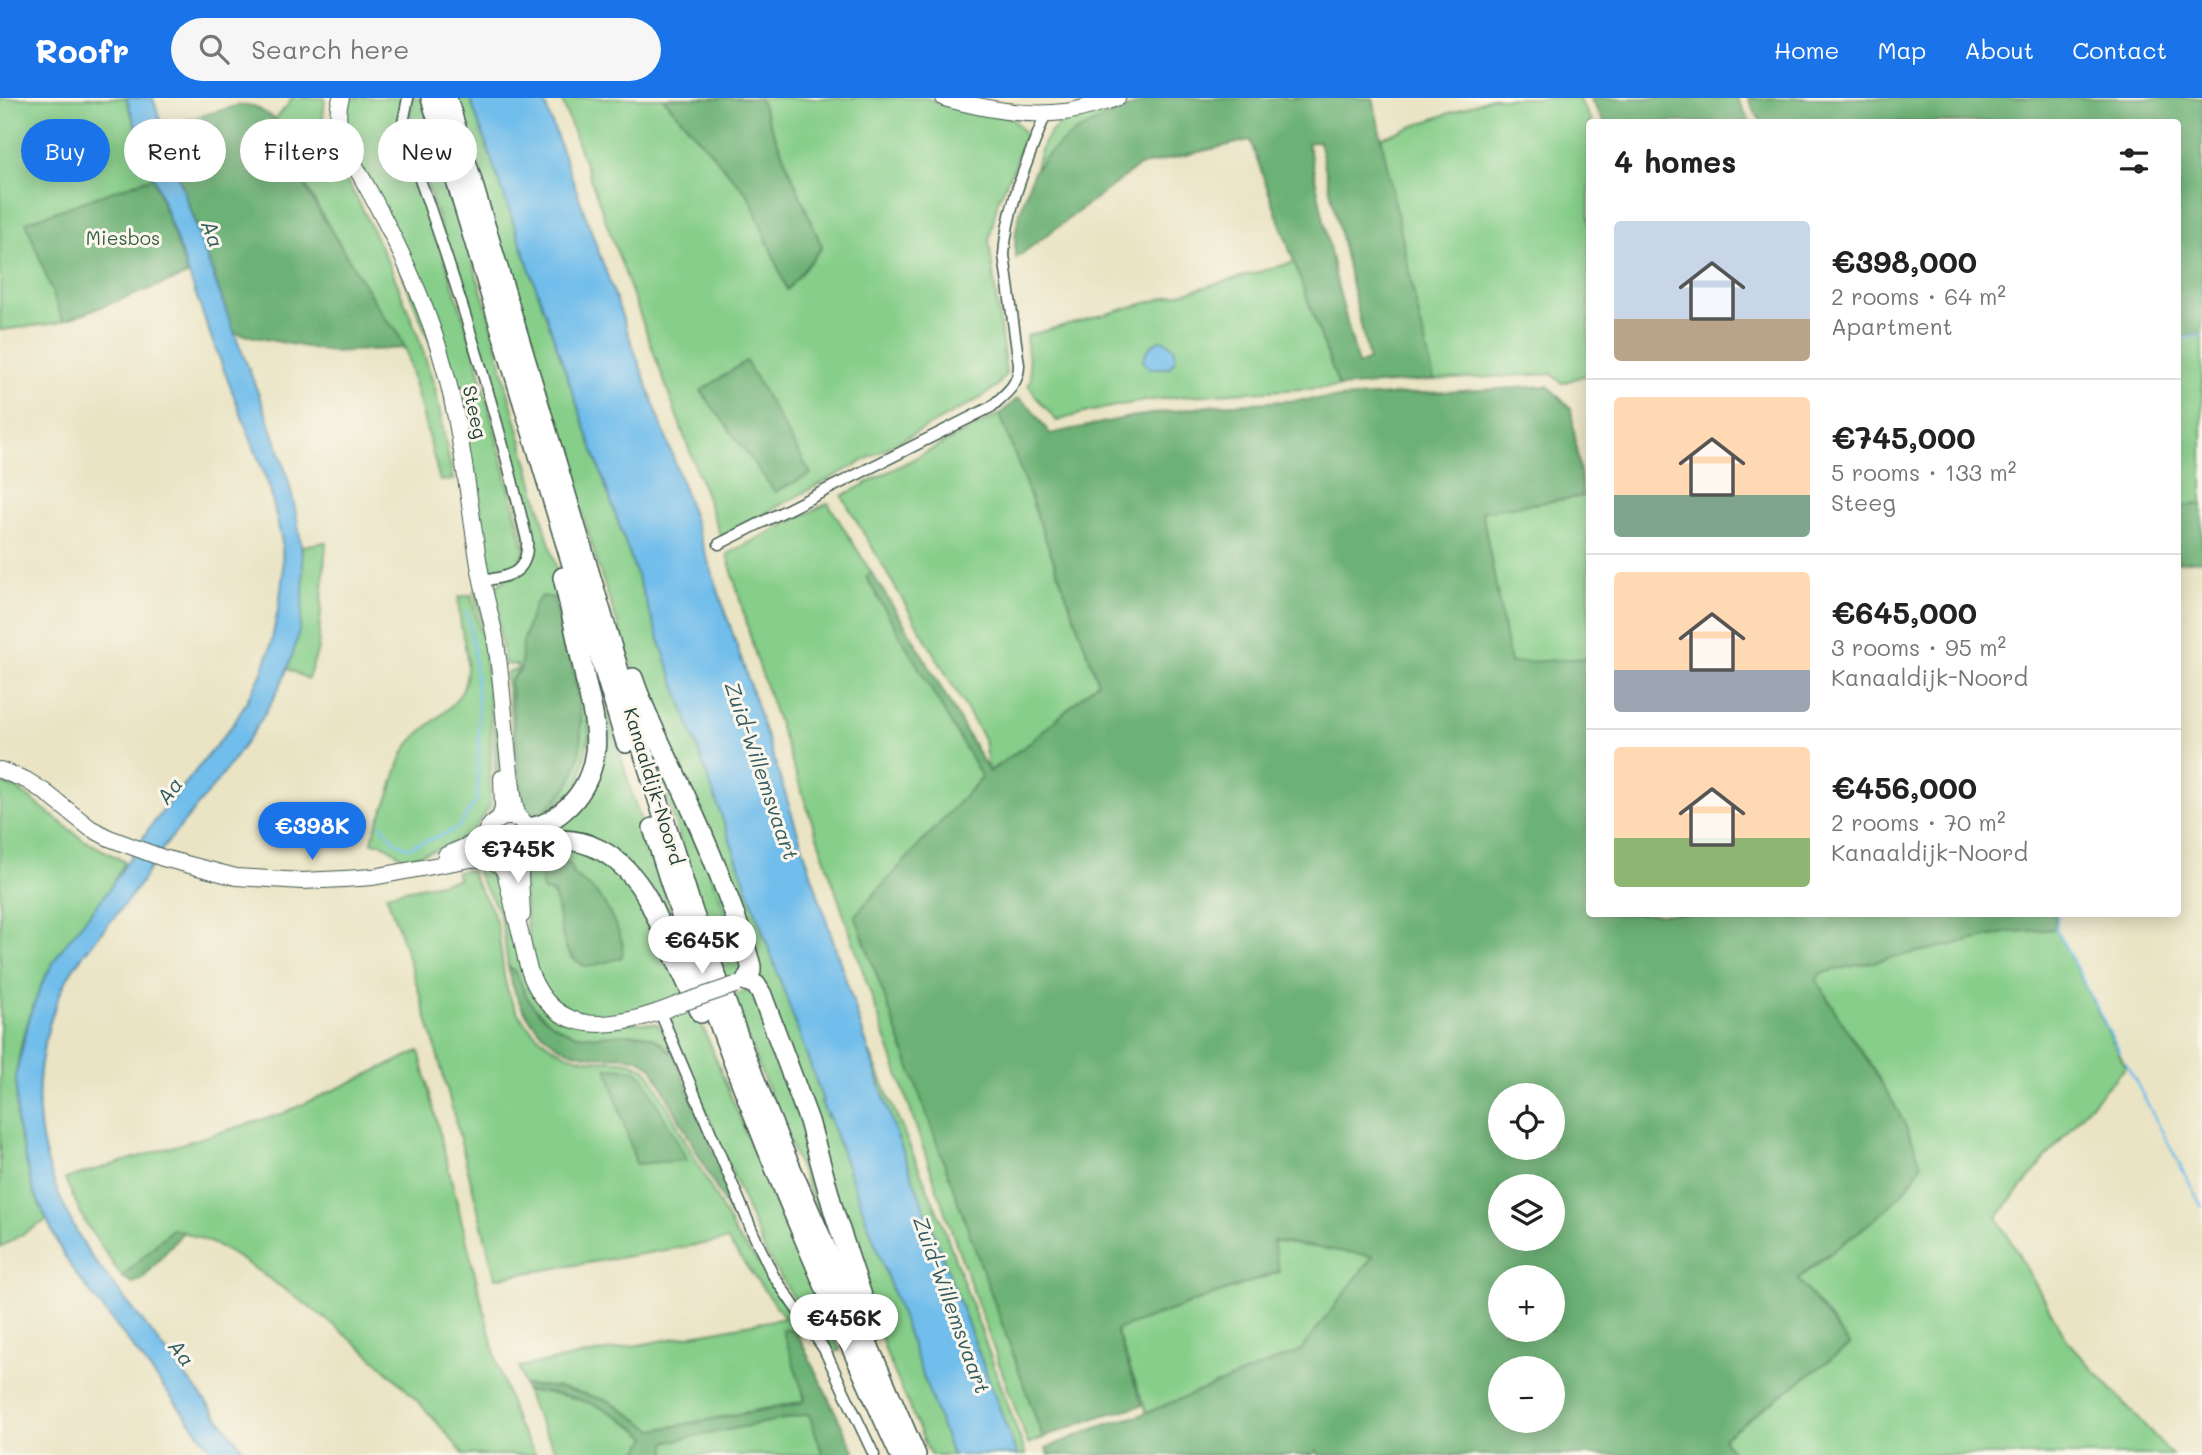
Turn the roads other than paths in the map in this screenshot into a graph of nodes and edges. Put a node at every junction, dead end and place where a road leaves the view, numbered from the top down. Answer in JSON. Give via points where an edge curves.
{"nodes":[{"id":1,"x":341,"y":98,"type":"edge"},
{"id":2,"x":408,"y":98,"type":"edge"},
{"id":3,"x":431,"y":98,"type":"edge"},
{"id":4,"x":447,"y":98,"type":"edge"},
{"id":5,"x":944,"y":98,"type":"edge"},
{"id":6,"x":1117,"y":98,"type":"edge"},
{"id":7,"x":1046,"y":113,"type":"junction"},
{"id":8,"x":552,"y":504,"type":"junction"},
{"id":9,"x":580,"y":541,"type":"junction"},
{"id":10,"x":719,"y":544,"type":"dead end"},
{"id":11,"x":482,"y":581,"type":"junction"},
{"id":12,"x":506,"y":755,"type":"junction"},
{"id":13,"x":0,"y":770,"type":"edge"},
{"id":14,"x":499,"y":820,"type":"junction"},
{"id":15,"x":528,"y":831,"type":"junction"},
{"id":16,"x":484,"y":839,"type":"junction"},
{"id":17,"x":496,"y":862,"type":"junction"},
{"id":18,"x":523,"y":864,"type":"junction"},
{"id":19,"x":429,"y":865,"type":"junction"},
{"id":20,"x":521,"y":935,"type":"junction"},
{"id":21,"x":741,"y":983,"type":"junction"},
{"id":22,"x":660,"y":1012,"type":"junction"},
{"id":23,"x":752,"y":1115,"type":"junction"},
{"id":24,"x":897,"y":1410,"type":"junction"},
{"id":25,"x":874,"y":1455,"type":"edge"},
{"id":26,"x":900,"y":1455,"type":"edge"},
{"id":27,"x":916,"y":1455,"type":"edge"}],
"edges":[{"from":1,"to":11,"type":"main road","name":"Steeg","via":[[338,115],[346,150],[408,266],[434,333],[460,441]]},
{"from":2,"to":11,"type":"street","via":[[404,135],[476,346],[527,540],[528,555],[520,569]]},
{"from":3,"to":8,"type":"highway","name":"Kanaaldijk-Noord"},
{"from":4,"to":9,"type":"highway","name":"Kanaaldijk-Noord"},
{"from":5,"to":7,"type":"main road","via":[[1014,112]]},
{"from":6,"to":7,"type":"main road"},
{"from":7,"to":10,"type":"street","via":[[1014,198],[1005,237],[1019,366],[1011,389],[992,407]]},
{"from":8,"to":15,"type":"highway","via":[[554,537],[596,743],[580,794],[550,821]]},
{"from":8,"to":23,"type":"highway","name":"Kanaaldijk-Noord","via":[[681,919]]},
{"from":9,"to":21,"type":"highway","via":[[749,958],[751,971]]},
{"from":9,"to":24,"type":"highway","name":"Kanaaldijk-Noord","via":[[667,829],[727,1007],[780,1143]]},
{"from":11,"to":12,"type":"main road","name":"Steeg","via":[[503,688]]},
{"from":12,"to":14,"type":"main road","name":"Steeg"},
{"from":12,"to":15,"type":"main road","name":"Steeg","via":[[515,811]]},
{"from":13,"to":19,"type":"main road","via":[[26,780],[100,833],[163,858],[236,877],[302,881],[373,877]]},
{"from":14,"to":15,"type":"main road","via":[[509,818]]},
{"from":14,"to":16,"type":"main road"},
{"from":15,"to":18,"type":"main road","via":[[530,856]]},
{"from":15,"to":23,"type":"highway","via":[[585,843],[612,856],[633,876],[681,966],[734,1089]]},
{"from":16,"to":17,"type":"main road","via":[[485,849]]},
{"from":16,"to":19,"type":"main road"},
{"from":17,"to":18,"type":"main road","via":[[513,867]]},
{"from":17,"to":19,"type":"main road"},
{"from":17,"to":20,"type":"main road"},
{"from":18,"to":20,"type":"main road"},
{"from":20,"to":22,"type":"main road","via":[[534,982],[564,1015],[592,1024],[612,1024]]},
{"from":21,"to":22,"type":"main road","bridge":true},
{"from":21,"to":24,"type":"highway","via":[[756,985],[762,995],[809,1121]]},
{"from":22,"to":25,"type":"street","via":[[773,1275],[824,1349]]},
{"from":23,"to":26,"type":"highway","name":"Kanaaldijk-Noord"},
{"from":24,"to":27,"type":"highway","name":"Kanaaldijk-Noord"}]}
